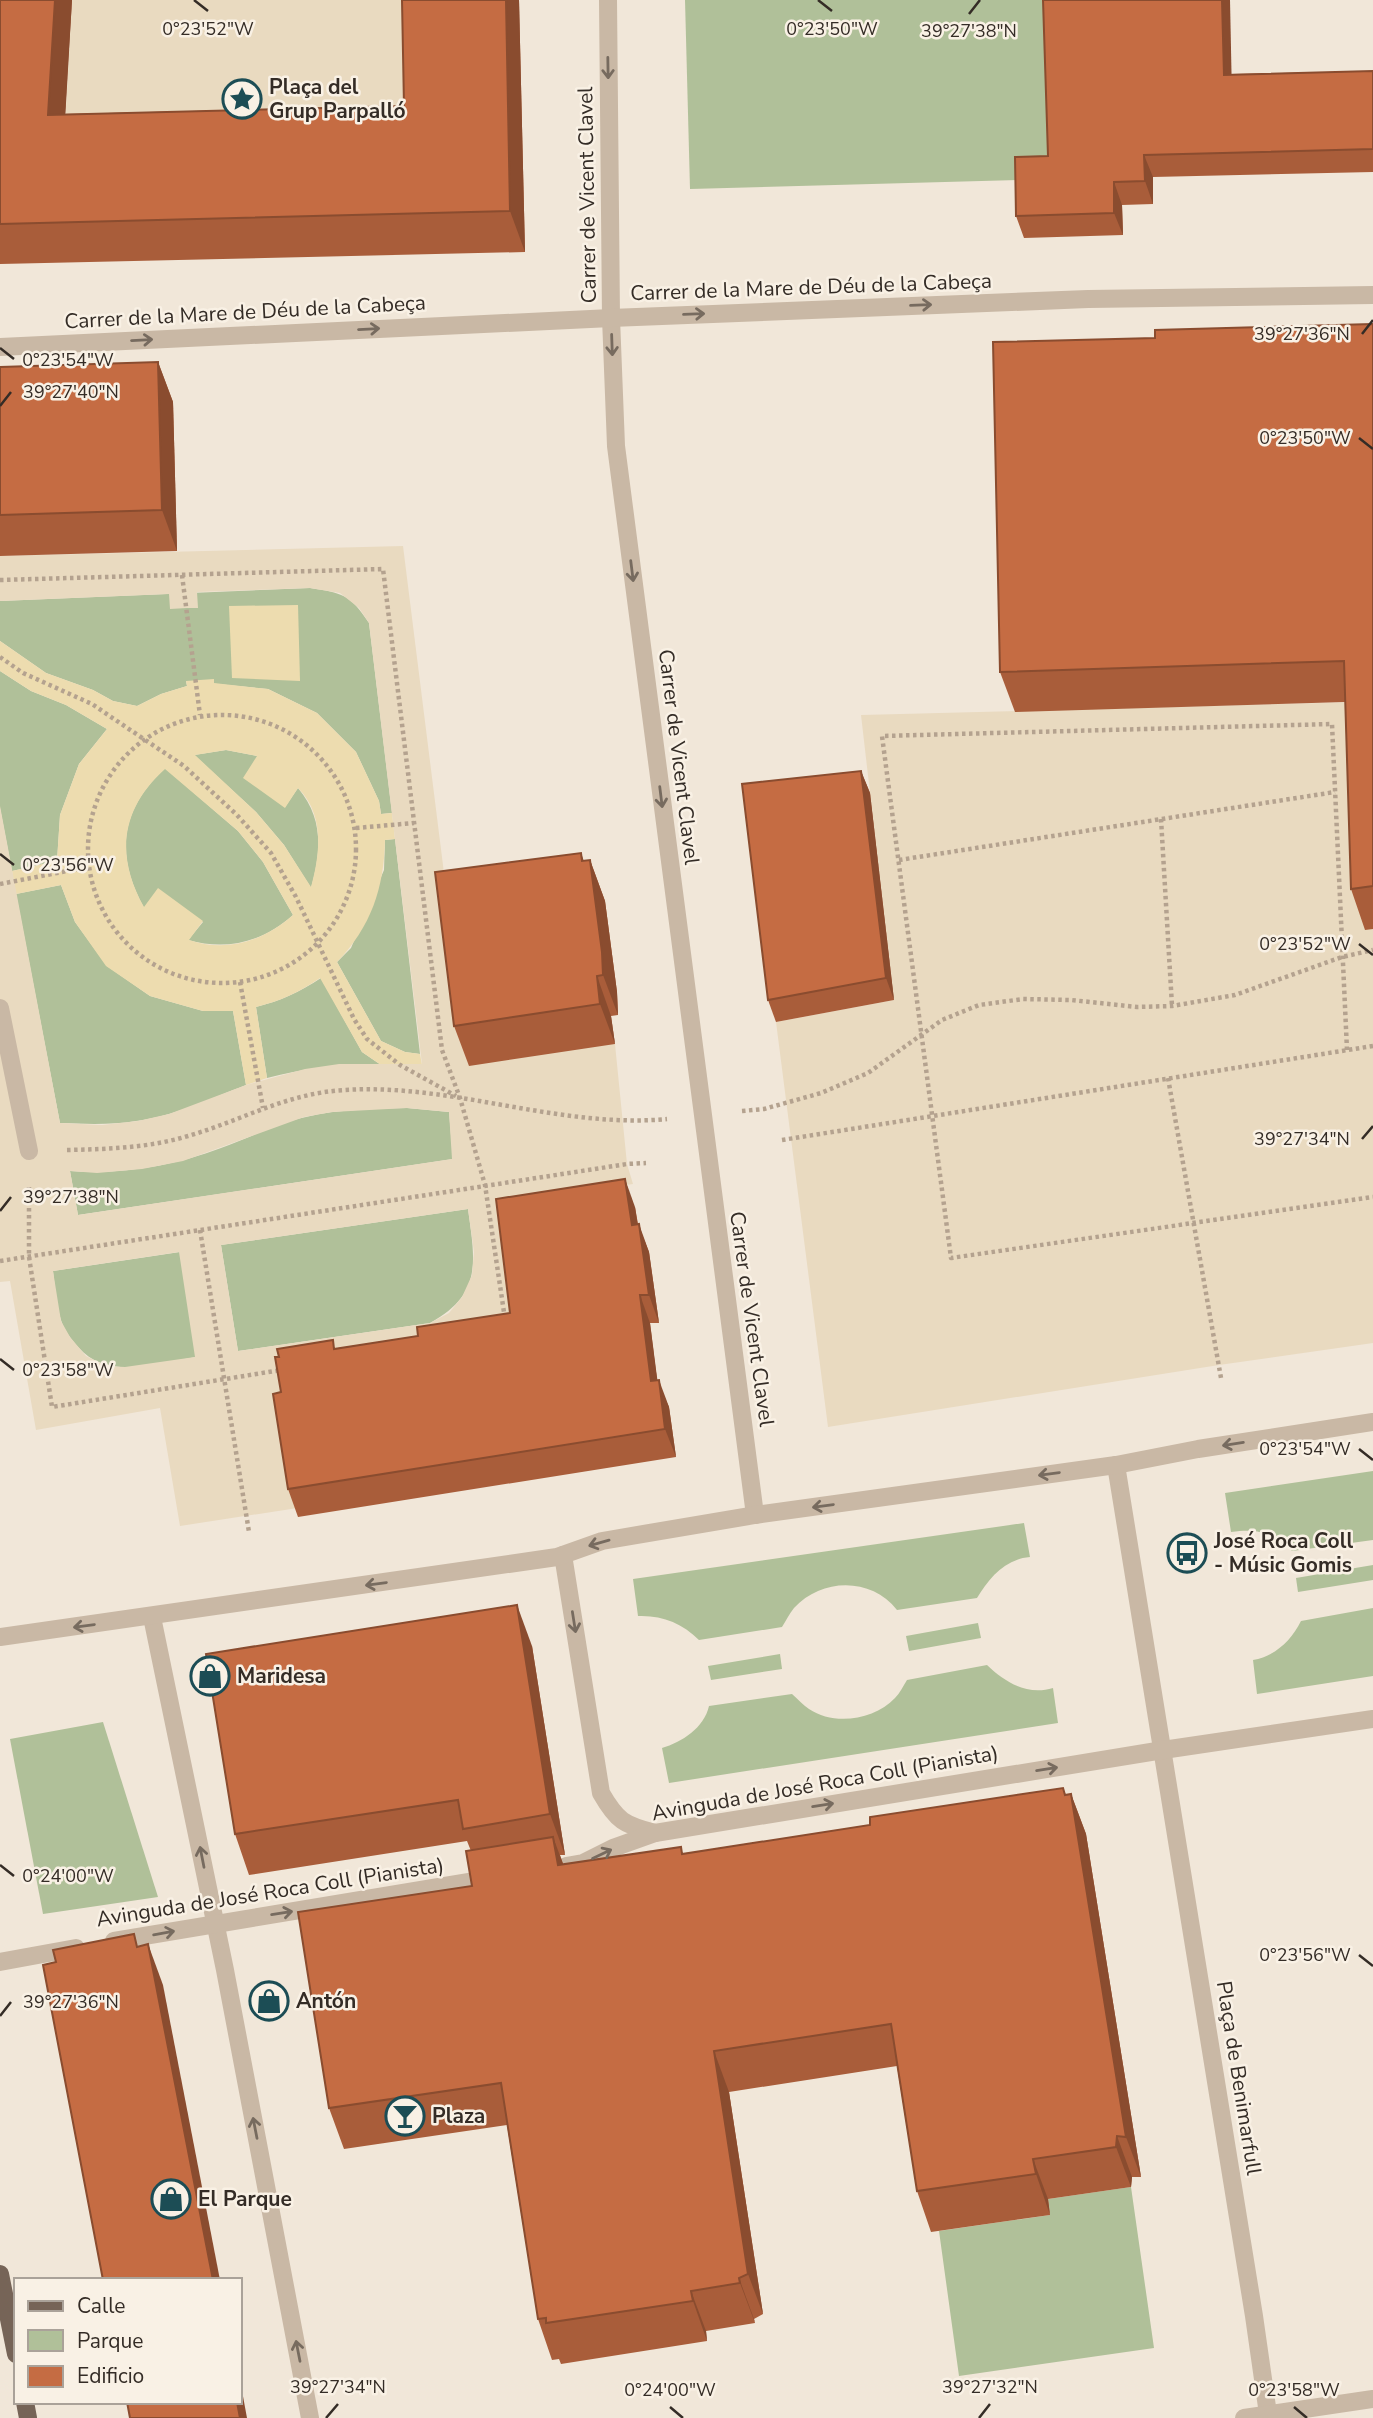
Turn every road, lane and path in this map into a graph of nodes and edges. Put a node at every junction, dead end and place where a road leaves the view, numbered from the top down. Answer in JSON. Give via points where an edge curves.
{"nodes":[{"id":1,"x":608,"y":0,"type":"edge"},
{"id":2,"x":1373,"y":295,"type":"edge"},
{"id":3,"x":611,"y":318,"type":"junction"},
{"id":4,"x":0,"y":347,"type":"edge"},
{"id":5,"x":182,"y":575,"type":"junction"},
{"id":6,"x":0,"y":580,"type":"edge"},
{"id":7,"x":0,"y":657,"type":"edge"},
{"id":8,"x":200,"y":715,"type":"junction"},
{"id":9,"x":145,"y":740,"type":"junction"},
{"id":10,"x":1335,"y":792,"type":"junction"},
{"id":11,"x":1161,"y":819,"type":"junction"},
{"id":12,"x":414,"y":823,"type":"junction"},
{"id":13,"x":356,"y":828,"type":"junction"},
{"id":14,"x":898,"y":860,"type":"junction"},
{"id":15,"x":88,"y":867,"type":"junction"},
{"id":16,"x":0,"y":884,"type":"edge"},
{"id":17,"x":317,"y":944,"type":"junction"},
{"id":18,"x":240,"y":982,"type":"junction"},
{"id":19,"x":1172,"y":1006,"type":"dead end"},
{"id":20,"x":0,"y":1008,"type":"edge"},
{"id":21,"x":1373,"y":1046,"type":"edge"},
{"id":22,"x":1347,"y":1050,"type":"junction"},
{"id":23,"x":1168,"y":1078,"type":"junction"},
{"id":24,"x":460,"y":1098,"type":"junction"},
{"id":25,"x":263,"y":1108,"type":"dead end"},
{"id":26,"x":932,"y":1116,"type":"junction"},
{"id":27,"x":782,"y":1140,"type":"dead end"},
{"id":28,"x":29,"y":1151,"type":"joint"},
{"id":29,"x":646,"y":1163,"type":"dead end"},
{"id":30,"x":485,"y":1185,"type":"junction"},
{"id":31,"x":1373,"y":1197,"type":"edge"},
{"id":32,"x":1193,"y":1222,"type":"junction"},
{"id":33,"x":200,"y":1230,"type":"junction"},
{"id":34,"x":29,"y":1257,"type":"junction"},
{"id":35,"x":0,"y":1261,"type":"edge"},
{"id":36,"x":505,"y":1320,"type":"edge"},
{"id":37,"x":291,"y":1368,"type":"edge"},
{"id":38,"x":1221,"y":1378,"type":"dead end"},
{"id":39,"x":224,"y":1379,"type":"junction"},
{"id":40,"x":1373,"y":1422,"type":"edge"},
{"id":41,"x":1116,"y":1465,"type":"junction"},
{"id":42,"x":755,"y":1516,"type":"junction"},
{"id":43,"x":249,"y":1532,"type":"dead end"},
{"id":44,"x":564,"y":1555,"type":"junction"},
{"id":45,"x":152,"y":1617,"type":"junction"},
{"id":46,"x":0,"y":1637,"type":"edge"},
{"id":47,"x":1373,"y":1719,"type":"edge"},
{"id":48,"x":1163,"y":1750,"type":"junction"},
{"id":49,"x":655,"y":1833,"type":"junction"},
{"id":50,"x":555,"y":1868,"type":"edge"},
{"id":51,"x":514,"y":1875,"type":"edge"},
{"id":52,"x":215,"y":1924,"type":"junction"},
{"id":53,"x":0,"y":1962,"type":"edge"},
{"id":54,"x":0,"y":2274,"type":"edge"},
{"id":55,"x":14,"y":2344,"type":"edge"},
{"id":56,"x":1373,"y":2399,"type":"edge"},
{"id":57,"x":1268,"y":2414,"type":"junction"},
{"id":58,"x":310,"y":2418,"type":"edge"},
{"id":59,"x":1244,"y":2418,"type":"edge"}],
"edges":[{"from":1,"to":3,"type":"street","name":"Carrer de Vicent Clavel","one_way":true},
{"from":3,"to":2,"type":"street","name":"Carrer de la Mare de Déu de la Cabeça","one_way":true,"via":[[1088,299]]},
{"from":4,"to":3,"type":"street","name":"Carrer de la Mare de Déu de la Cabeça","one_way":true},
{"from":3,"to":42,"type":"street","name":"Carrer de Vicent Clavel","one_way":true,"via":[[616,446]]},
{"from":5,"to":6,"type":"path"},
{"from":5,"to":8,"type":"path"},
{"from":5,"to":12,"type":"path","via":[[383,569]]},
{"from":7,"to":9,"type":"path","via":[[23,673],[92,704]]},
{"from":8,"to":9,"type":"path","via":[[162,728]]},
{"from":8,"to":13,"type":"path","via":[[244,715],[284,728],[318,753],[343,788]]},
{"from":9,"to":15,"type":"path","via":[[128,752],[103,786],[89,825]]},
{"from":9,"to":17,"type":"path","via":[[184,766],[271,853]]},
{"from":10,"to":11,"type":"path"},
{"from":10,"to":14,"type":"path","via":[[1332,724],[882,736]]},
{"from":10,"to":22,"type":"path"},
{"from":11,"to":14,"type":"path"},
{"from":11,"to":19,"type":"path"},
{"from":12,"to":13,"type":"path"},
{"from":12,"to":24,"type":"path","via":[[442,1050]]},
{"from":13,"to":17,"type":"path","via":[[355,871],[341,912]]},
{"from":14,"to":26,"type":"path"},
{"from":15,"to":16,"type":"path"},
{"from":15,"to":18,"type":"path","via":[[100,907],[124,942],[158,968],[198,982]]},
{"from":17,"to":18,"type":"path","via":[[281,970]]},
{"from":17,"to":24,"type":"path","via":[[367,1039],[400,1065]]},
{"from":18,"to":25,"type":"path"},
{"from":20,"to":28,"type":"street"},
{"from":21,"to":22,"type":"path"},
{"from":22,"to":23,"type":"path"},
{"from":23,"to":26,"type":"path"},
{"from":23,"to":32,"type":"path"},
{"from":24,"to":30,"type":"path"},
{"from":26,"to":27,"type":"path"},
{"from":26,"to":32,"type":"path","via":[[951,1258]]},
{"from":28,"to":34,"type":"path"},
{"from":29,"to":30,"type":"path"},
{"from":30,"to":33,"type":"path"},
{"from":30,"to":36,"type":"path"},
{"from":31,"to":32,"type":"path"},
{"from":32,"to":38,"type":"path"},
{"from":33,"to":34,"type":"path"},
{"from":33,"to":39,"type":"path"},
{"from":34,"to":35,"type":"path"},
{"from":34,"to":39,"type":"path","via":[[52,1407]]},
{"from":37,"to":39,"type":"path"},
{"from":39,"to":43,"type":"path"},
{"from":40,"to":41,"type":"street","one_way":true},
{"from":41,"to":42,"type":"street","one_way":true},
{"from":41,"to":48,"type":"street","name":"Plaça de Benimarfull"},
{"from":42,"to":44,"type":"street","one_way":true,"via":[[602,1541]]},
{"from":44,"to":45,"type":"street","one_way":true},
{"from":44,"to":49,"type":"street","one_way":true,"via":[[600,1793],[614,1815],[632,1827]]},
{"from":45,"to":46,"type":"street","one_way":true},
{"from":52,"to":45,"type":"street","one_way":true},
{"from":47,"to":48,"type":"street","name":"Avinguda de José Roca Coll (Pianista)"},
{"from":49,"to":48,"type":"street","name":"Avinguda de José Roca Coll (Pianista)","one_way":true},
{"from":48,"to":57,"type":"street","name":"Plaça de Benimarfull"},
{"from":50,"to":49,"type":"street","name":"Avinguda de José Roca Coll (Pianista)","one_way":true,"via":[[583,1863]]},
{"from":52,"to":51,"type":"street","name":"Avinguda de José Roca Coll (Pianista)","one_way":true},
{"from":53,"to":52,"type":"street","name":"Avinguda de José Roca Coll (Pianista)","one_way":true},
{"from":58,"to":52,"type":"street","one_way":true},
{"from":54,"to":55,"type":"main road"},
{"from":56,"to":57,"type":"street"},
{"from":57,"to":59,"type":"street"}]}
